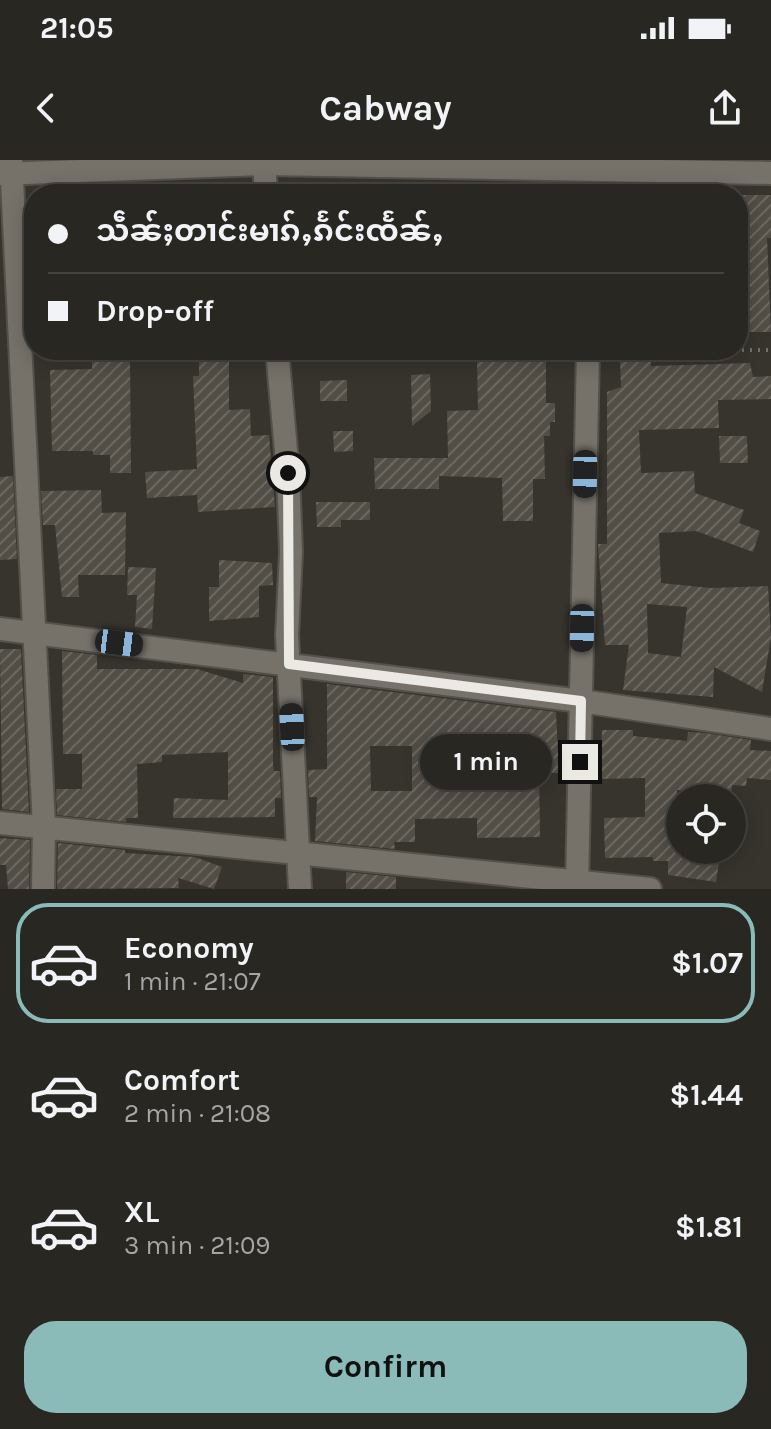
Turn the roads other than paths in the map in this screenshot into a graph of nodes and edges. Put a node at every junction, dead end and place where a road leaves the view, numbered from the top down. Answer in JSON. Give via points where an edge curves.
{"nodes":[{"id":1,"x":264,"y":162,"type":"edge"},
{"id":2,"x":8,"y":169,"type":"edge"},
{"id":3,"x":771,"y":173,"type":"edge"},
{"id":4,"x":584,"y":175,"type":"edge"},
{"id":5,"x":265,"y":184,"type":"edge"},
{"id":6,"x":278,"y":360,"type":"edge"},
{"id":7,"x":588,"y":360,"type":"edge"},
{"id":8,"x":0,"y":629,"type":"edge"},
{"id":9,"x":34,"y":632,"type":"junction"},
{"id":10,"x":289,"y":664,"type":"junction"},
{"id":11,"x":581,"y":701,"type":"junction"},
{"id":12,"x":771,"y":729,"type":"edge"},
{"id":13,"x":0,"y":823,"type":"edge"},
{"id":14,"x":44,"y":827,"type":"junction"},
{"id":15,"x":299,"y":853,"type":"junction"},
{"id":16,"x":578,"y":886,"type":"edge"},
{"id":17,"x":43,"y":889,"type":"edge"},
{"id":18,"x":300,"y":889,"type":"edge"},
{"id":19,"x":650,"y":889,"type":"edge"}],
"edges":[{"from":1,"to":2,"type":"street"},
{"from":1,"to":4,"type":"street"},
{"from":1,"to":5,"type":"street"},
{"from":2,"to":9,"type":"street"},
{"from":3,"to":4,"type":"street"},
{"from":6,"to":10,"type":"street","via":[[288,473]]},
{"from":7,"to":11,"type":"street"},
{"from":8,"to":9,"type":"street"},
{"from":9,"to":10,"type":"street"},
{"from":9,"to":14,"type":"street"},
{"from":10,"to":11,"type":"street"},
{"from":10,"to":15,"type":"street"},
{"from":11,"to":12,"type":"street"},
{"from":11,"to":16,"type":"street"},
{"from":13,"to":14,"type":"street"},
{"from":14,"to":15,"type":"street"},
{"from":14,"to":17,"type":"street"},
{"from":15,"to":16,"type":"street"},
{"from":15,"to":18,"type":"street"},
{"from":16,"to":19,"type":"street"}]}
